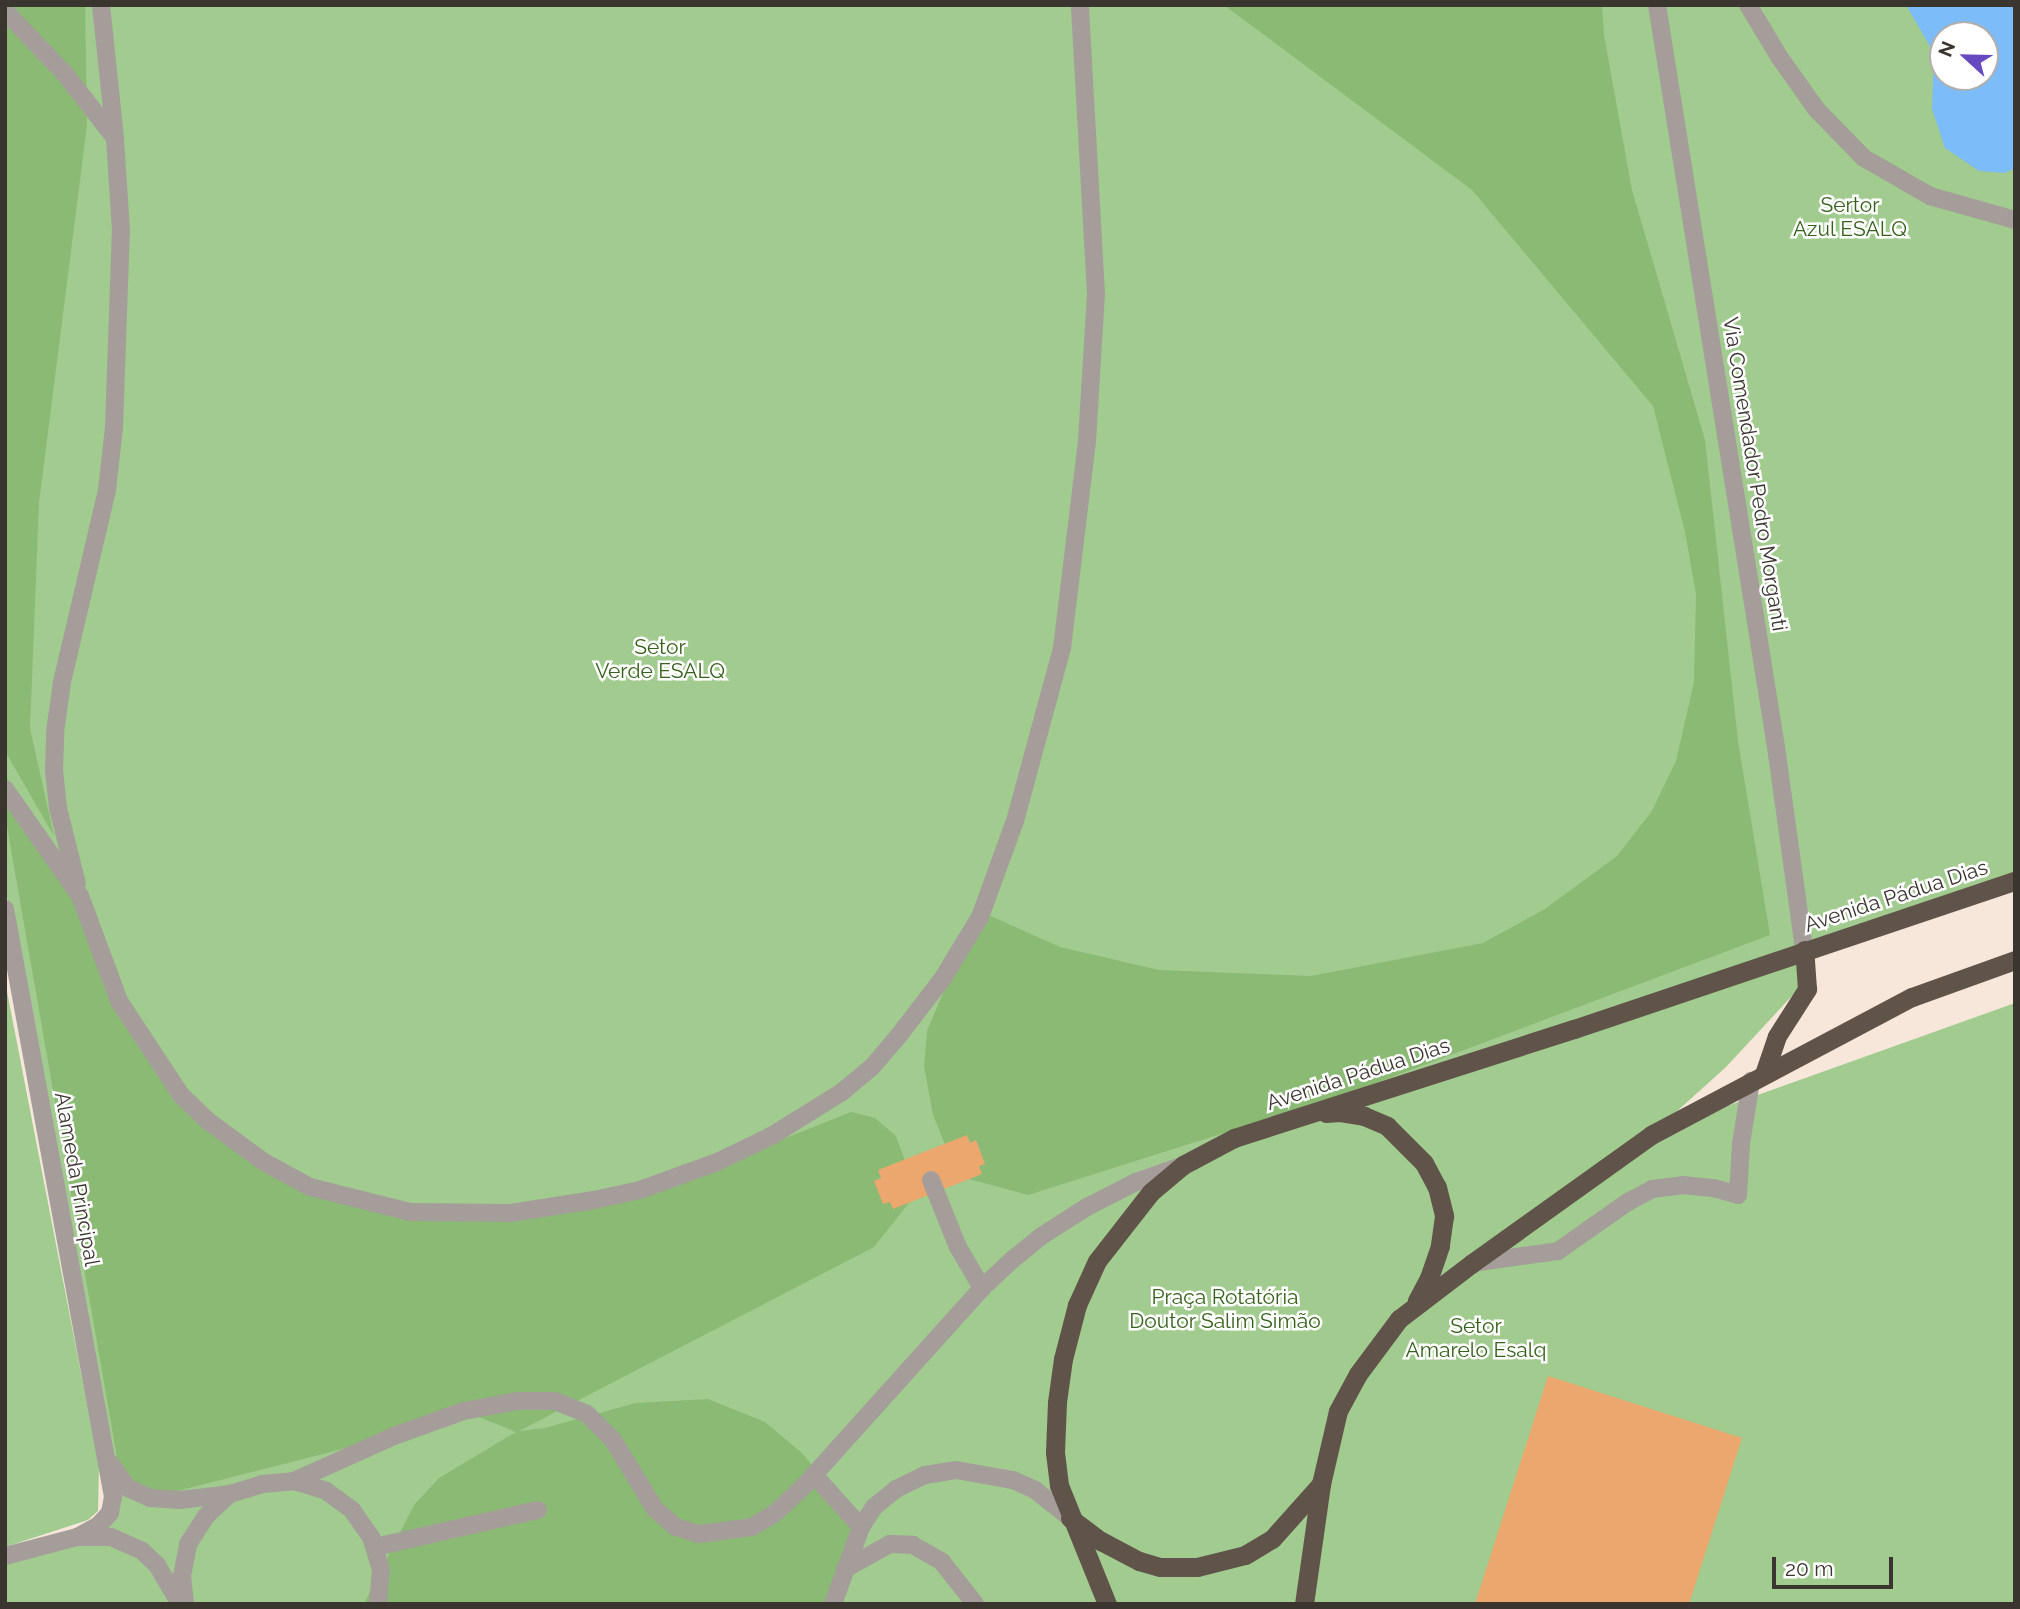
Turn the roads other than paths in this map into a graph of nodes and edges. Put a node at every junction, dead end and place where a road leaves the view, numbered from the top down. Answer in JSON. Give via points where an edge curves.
{"nodes":[{"id":1,"x":102,"y":5,"type":"edge"},
{"id":2,"x":1080,"y":5,"type":"edge"},
{"id":3,"x":1657,"y":5,"type":"edge"},
{"id":4,"x":1748,"y":5,"type":"edge"},
{"id":5,"x":5,"y":11,"type":"edge"},
{"id":6,"x":116,"y":138,"type":"junction"},
{"id":7,"x":2015,"y":220,"type":"edge"},
{"id":8,"x":5,"y":789,"type":"edge"},
{"id":9,"x":2015,"y":881,"type":"edge"},
{"id":10,"x":80,"y":896,"type":"junction"},
{"id":11,"x":5,"y":909,"type":"edge"},
{"id":12,"x":1804,"y":950,"type":"junction"},
{"id":13,"x":2015,"y":960,"type":"edge"},
{"id":14,"x":1758,"y":1077,"type":"junction"},
{"id":15,"x":1301,"y":1116,"type":"junction"},
{"id":16,"x":1183,"y":1165,"type":"junction"},
{"id":17,"x":931,"y":1180,"type":"dead end"},
{"id":18,"x":1471,"y":1264,"type":"junction"},
{"id":19,"x":982,"y":1288,"type":"junction"},
{"id":20,"x":1399,"y":1319,"type":"junction"},
{"id":21,"x":105,"y":1457,"type":"junction"},
{"id":22,"x":814,"y":1475,"type":"junction"},
{"id":23,"x":294,"y":1481,"type":"junction"},
{"id":24,"x":1321,"y":1484,"type":"junction"},
{"id":25,"x":230,"y":1494,"type":"junction"},
{"id":26,"x":538,"y":1510,"type":"dead end"},
{"id":27,"x":1069,"y":1517,"type":"junction"},
{"id":28,"x":861,"y":1527,"type":"junction"},
{"id":29,"x":77,"y":1537,"type":"junction"},
{"id":30,"x":374,"y":1546,"type":"junction"},
{"id":31,"x":5,"y":1556,"type":"edge"},
{"id":32,"x":845,"y":1569,"type":"junction"},
{"id":33,"x":182,"y":1604,"type":"edge"},
{"id":34,"x":378,"y":1604,"type":"edge"},
{"id":35,"x":832,"y":1604,"type":"edge"},
{"id":36,"x":975,"y":1604,"type":"edge"},
{"id":37,"x":1107,"y":1604,"type":"edge"},
{"id":38,"x":1304,"y":1604,"type":"edge"}],
"edges":[{"from":1,"to":6,"type":"street"},
{"from":2,"to":10,"type":"street","via":[[1096,294],[1087,441],[1062,648],[1015,821],[980,917],[943,978],[873,1066],[842,1092],[774,1135],[640,1190],[511,1213],[410,1212],[310,1187],[264,1162],[190,1104],[119,1001]]},
{"from":3,"to":12,"type":"street","name":"Via Comendador Pedro Morganti","via":[[1774,733]]},
{"from":4,"to":7,"type":"street","via":[[1817,110],[1864,158],[1930,196]]},
{"from":5,"to":6,"type":"street","via":[[57,65]]},
{"from":6,"to":10,"type":"street","via":[[121,231],[114,428],[107,490],[55,732],[58,808]]},
{"from":8,"to":10,"type":"street"},
{"from":9,"to":12,"type":"highway","name":"Avenida Pádua Dias"},
{"from":11,"to":21,"type":"street","name":"Alameda Principal"},
{"from":12,"to":14,"type":"highway","via":[[1807,989]]},
{"from":12,"to":15,"type":"highway","name":"Avenida Pádua Dias"},
{"from":13,"to":14,"type":"highway","via":[[1912,997]]},
{"from":14,"to":18,"type":"highway","via":[[1651,1135]]},
{"from":14,"to":18,"type":"street","via":[[1741,1144],[1738,1195],[1683,1185],[1652,1189],[1558,1251]]},
{"from":15,"to":16,"type":"highway","name":"Avenida Pádua Dias","via":[[1234,1138]]},
{"from":15,"to":20,"type":"highway","via":[[1340,1112],[1387,1126],[1424,1163],[1437,1187],[1444,1216],[1440,1246],[1420,1298]]},
{"from":16,"to":19,"type":"street","via":[[1136,1182],[1071,1217],[1040,1237]]},
{"from":16,"to":27,"type":"highway","name":"Avenida Pádua Dias","via":[[1123,1224],[1097,1261],[1077,1305],[1063,1359],[1055,1452]]},
{"from":17,"to":19,"type":"street","via":[[958,1247]]},
{"from":18,"to":20,"type":"highway"},
{"from":19,"to":22,"type":"street"},
{"from":20,"to":24,"type":"highway","via":[[1358,1374],[1338,1411]]},
{"from":21,"to":25,"type":"street","via":[[128,1488],[150,1498]]},
{"from":21,"to":29,"type":"street","name":"Alameda Principal","via":[[113,1497],[110,1513]]},
{"from":22,"to":23,"type":"street","via":[[775,1513],[752,1527],[699,1534],[676,1527],[655,1509],[613,1440],[587,1414],[555,1401],[517,1401],[464,1410]]},
{"from":22,"to":28,"type":"street"},
{"from":23,"to":25,"type":"street"},
{"from":23,"to":30,"type":"street","via":[[326,1491],[352,1510]]},
{"from":24,"to":27,"type":"highway","via":[[1272,1539],[1245,1555],[1197,1567],[1160,1567],[1139,1561]]},
{"from":24,"to":38,"type":"highway"},
{"from":25,"to":33,"type":"street","via":[[206,1516],[188,1544]]},
{"from":26,"to":30,"type":"street"},
{"from":27,"to":28,"type":"street","via":[[1013,1479],[956,1470],[925,1475],[896,1489],[874,1507]]},
{"from":27,"to":37,"type":"highway","name":"Avenida Pádua Dias"},
{"from":28,"to":32,"type":"street"},
{"from":29,"to":31,"type":"street"},
{"from":29,"to":33,"type":"street","via":[[111,1537],[142,1551],[158,1565]]},
{"from":30,"to":34,"type":"street","via":[[381,1569]]},
{"from":32,"to":35,"type":"street"},
{"from":32,"to":36,"type":"street","via":[[890,1544],[913,1545],[942,1562]]}]}
